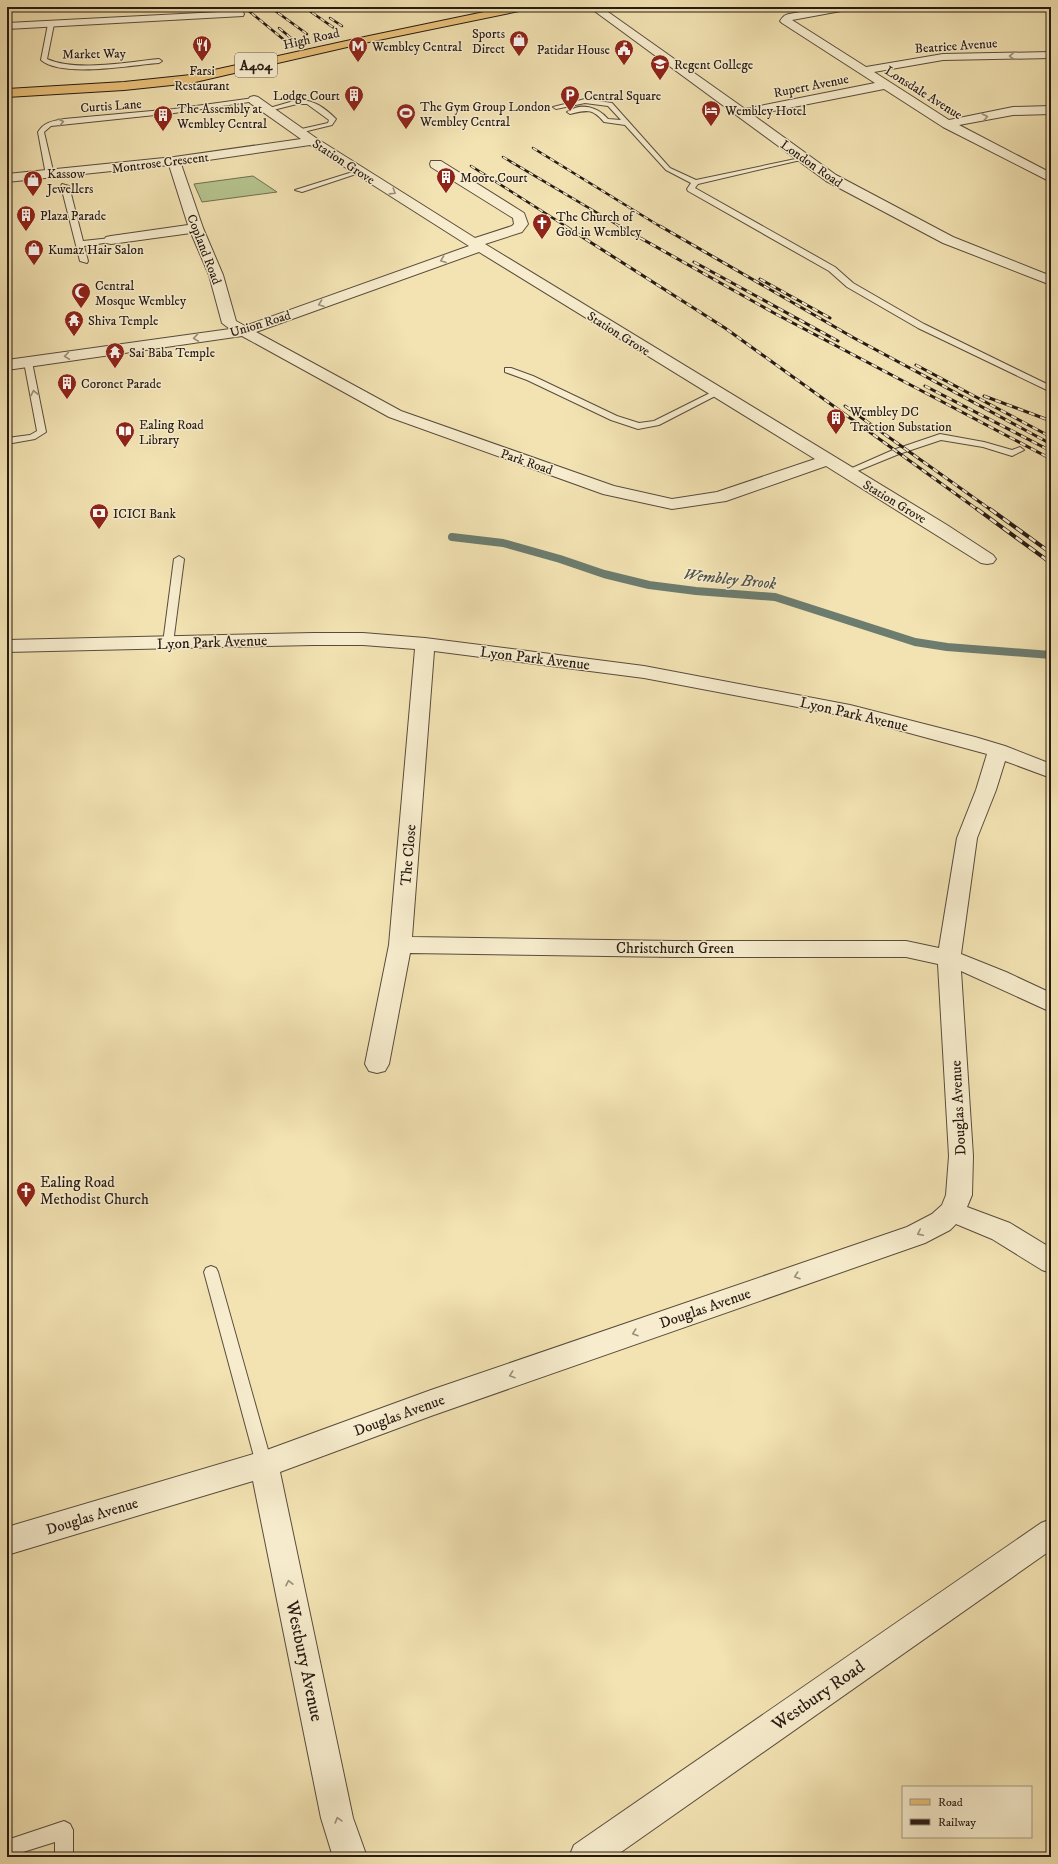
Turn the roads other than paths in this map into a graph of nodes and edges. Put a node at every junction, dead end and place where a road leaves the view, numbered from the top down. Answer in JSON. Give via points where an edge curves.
{"nodes":[{"id":1,"x":524,"y":7,"type":"edge"},
{"id":2,"x":594,"y":7,"type":"edge"},
{"id":3,"x":891,"y":7,"type":"edge"},
{"id":4,"x":499,"y":9,"type":"edge"},
{"id":5,"x":239,"y":14,"type":"dead end"},
{"id":6,"x":51,"y":24,"type":"junction"},
{"id":7,"x":7,"y":26,"type":"edge"},
{"id":8,"x":1051,"y":55,"type":"edge"},
{"id":9,"x":159,"y":61,"type":"dead end"},
{"id":10,"x":863,"y":71,"type":"junction"},
{"id":11,"x":885,"y":85,"type":"junction"},
{"id":12,"x":7,"y":93,"type":"edge"},
{"id":13,"x":254,"y":100,"type":"joint"},
{"id":14,"x":556,"y":107,"type":"dead end"},
{"id":15,"x":269,"y":109,"type":"junction"},
{"id":16,"x":1051,"y":110,"type":"edge"},
{"id":17,"x":570,"y":112,"type":"dead end"},
{"id":18,"x":742,"y":113,"type":"junction"},
{"id":19,"x":628,"y":124,"type":"junction"},
{"id":20,"x":947,"y":124,"type":"junction"},
{"id":21,"x":299,"y":131,"type":"junction"},
{"id":22,"x":312,"y":141,"type":"junction"},
{"id":23,"x":803,"y":158,"type":"junction"},
{"id":24,"x":174,"y":161,"type":"junction"},
{"id":25,"x":436,"y":164,"type":"dead end"},
{"id":26,"x":361,"y":172,"type":"junction"},
{"id":27,"x":50,"y":175,"type":"junction"},
{"id":28,"x":7,"y":178,"type":"edge"},
{"id":29,"x":1051,"y":178,"type":"edge"},
{"id":30,"x":695,"y":182,"type":"junction"},
{"id":31,"x":65,"y":186,"type":"dead end"},
{"id":32,"x":298,"y":190,"type":"dead end"},
{"id":33,"x":196,"y":228,"type":"junction"},
{"id":34,"x":112,"y":240,"type":"joint"},
{"id":35,"x":80,"y":244,"type":"junction"},
{"id":36,"x":477,"y":245,"type":"junction"},
{"id":37,"x":84,"y":260,"type":"dead end"},
{"id":38,"x":1051,"y":281,"type":"edge"},
{"id":39,"x":242,"y":332,"type":"junction"},
{"id":40,"x":28,"y":362,"type":"junction"},
{"id":41,"x":7,"y":365,"type":"edge"},
{"id":42,"x":508,"y":370,"type":"dead end"},
{"id":43,"x":1051,"y":389,"type":"edge"},
{"id":44,"x":717,"y":393,"type":"junction"},
{"id":45,"x":7,"y":441,"type":"edge"},
{"id":46,"x":1020,"y":450,"type":"dead end"},
{"id":47,"x":828,"y":460,"type":"junction"},
{"id":48,"x":847,"y":472,"type":"junction"},
{"id":49,"x":987,"y":559,"type":"dead end"},
{"id":50,"x":179,"y":560,"type":"dead end"},
{"id":51,"x":168,"y":643,"type":"junction"},
{"id":52,"x":425,"y":644,"type":"junction"},
{"id":53,"x":7,"y":646,"type":"edge"},
{"id":54,"x":998,"y":751,"type":"junction"},
{"id":55,"x":1051,"y":771,"type":"edge"},
{"id":56,"x":400,"y":945,"type":"junction"},
{"id":57,"x":949,"y":958,"type":"junction"},
{"id":58,"x":1051,"y":1003,"type":"edge"},
{"id":59,"x":377,"y":1064,"type":"dead end"},
{"id":60,"x":952,"y":1212,"type":"junction"},
{"id":61,"x":1051,"y":1262,"type":"edge"},
{"id":62,"x":212,"y":1272,"type":"dead end"},
{"id":63,"x":264,"y":1464,"type":"junction"},
{"id":64,"x":1051,"y":1533,"type":"edge"},
{"id":65,"x":7,"y":1541,"type":"edge"},
{"id":66,"x":7,"y":1849,"type":"edge"},
{"id":67,"x":64,"y":1857,"type":"edge"},
{"id":68,"x":350,"y":1857,"type":"edge"},
{"id":69,"x":586,"y":1857,"type":"edge"}],
"edges":[{"from":1,"to":4,"type":"main road","name":"High Road","number":"A404"},
{"from":2,"to":18,"type":"street","name":"London Road"},
{"from":3,"to":10,"type":"street","name":"Lonsdale Avenue","via":[[841,8],[789,17],[786,21]]},
{"from":4,"to":12,"type":"main road","name":"High Road","number":"A404","via":[[191,79]]},
{"from":5,"to":6,"type":"street"},
{"from":6,"to":7,"type":"street"},
{"from":6,"to":9,"type":"lane","name":"Market Way","via":[[44,60],[58,66],[77,68]]},
{"from":8,"to":10,"type":"street","name":"Beatrice Avenue","one_way":true,"via":[[943,57]]},
{"from":10,"to":11,"type":"street","name":"Lonsdale Avenue"},
{"from":11,"to":18,"type":"street","name":"Rupert Avenue"},
{"from":11,"to":20,"type":"street","name":"Lonsdale Avenue"},
{"from":13,"to":15,"type":"street","name":"Station Grove"},
{"from":27,"to":13,"type":"lane","name":"Curtis Lane","one_way":true,"via":[[41,132],[49,124]]},
{"from":14,"to":19,"type":"lane","via":[[585,101],[610,104]]},
{"from":15,"to":21,"type":"street","name":"Station Grove"},
{"from":15,"to":21,"type":"lane","via":[[307,103],[333,119],[330,124]]},
{"from":20,"to":16,"type":"street","one_way":true,"via":[[1013,111]]},
{"from":17,"to":19,"type":"lane","via":[[585,108],[593,109],[606,121]]},
{"from":18,"to":23,"type":"street","name":"London Road"},
{"from":19,"to":30,"type":"lane","via":[[668,169]]},
{"from":20,"to":29,"type":"street","name":"Lonsdale Avenue"},
{"from":21,"to":22,"type":"street","name":"Station Grove"},
{"from":22,"to":24,"type":"street","name":"Montrose Crescent"},
{"from":22,"to":26,"type":"street","name":"Station Grove"},
{"from":23,"to":30,"type":"lane"},
{"from":23,"to":38,"type":"street","name":"London Road","via":[[831,178],[948,240]]},
{"from":24,"to":27,"type":"street","name":"Montrose Crescent"},
{"from":24,"to":33,"type":"street","name":"Copland Road"},
{"from":25,"to":36,"type":"street","name":"Union Road","via":[[519,216],[521,224],[517,229]]},
{"from":26,"to":32,"type":"lane"},
{"from":26,"to":36,"type":"street","name":"Station Grove","one_way":true},
{"from":27,"to":28,"type":"street","name":"Montrose Crescent"},
{"from":30,"to":43,"type":"lane","via":[[691,189],[832,269],[850,285],[921,326]]},
{"from":31,"to":35,"type":"lane"},
{"from":33,"to":34,"type":"street"},
{"from":33,"to":39,"type":"street","name":"Copland Road","via":[[216,275],[229,323]]},
{"from":34,"to":35,"type":"lane"},
{"from":35,"to":37,"type":"lane"},
{"from":36,"to":39,"type":"street","name":"Union Road","one_way":true},
{"from":36,"to":44,"type":"street","name":"Station Grove"},
{"from":39,"to":40,"type":"street","name":"Union Road","one_way":true},
{"from":39,"to":47,"type":"street","name":"Park Road","via":[[395,414],[609,490],[672,504],[720,497]]},
{"from":40,"to":41,"type":"street","name":"Union Road"},
{"from":45,"to":40,"type":"lane","one_way":true,"via":[[42,432]]},
{"from":42,"to":44,"type":"lane","via":[[614,418],[638,426],[656,423]]},
{"from":44,"to":47,"type":"street","name":"Station Grove"},
{"from":46,"to":48,"type":"lane","via":[[1012,453],[984,445],[940,438]]},
{"from":47,"to":48,"type":"street","name":"Station Grove"},
{"from":48,"to":49,"type":"street","name":"Station Grove"},
{"from":50,"to":51,"type":"lane"},
{"from":51,"to":52,"type":"street","name":"Lyon Park Avenue","via":[[312,638]]},
{"from":51,"to":53,"type":"street","name":"Lyon Park Avenue"},
{"from":52,"to":54,"type":"street","name":"Lyon Park Avenue","via":[[636,671],[741,690],[850,711]]},
{"from":52,"to":56,"type":"street","name":"The Close"},
{"from":54,"to":55,"type":"street","name":"Lyon Park Avenue"},
{"from":54,"to":57,"type":"street","name":"Douglas Avenue","via":[[967,838]]},
{"from":56,"to":57,"type":"street","name":"Christchurch Green","via":[[906,949]]},
{"from":56,"to":59,"type":"street","name":"The Close"},
{"from":57,"to":58,"type":"street","name":"Christchurch Green","via":[[993,974]]},
{"from":57,"to":60,"type":"street","name":"Douglas Avenue","via":[[961,1156],[960,1195]]},
{"from":60,"to":61,"type":"street","via":[[1001,1231]]},
{"from":60,"to":63,"type":"street","name":"Douglas Avenue","one_way":true,"via":[[941,1222],[916,1235],[431,1403]]},
{"from":62,"to":63,"type":"lane"},
{"from":63,"to":65,"type":"street","name":"Douglas Avenue"},
{"from":68,"to":63,"type":"street","name":"Westbury Avenue","one_way":true,"via":[[337,1818]]},
{"from":64,"to":69,"type":"street","name":"Westbury Road"},
{"from":66,"to":67,"type":"lane","via":[[64,1830]]}]}
